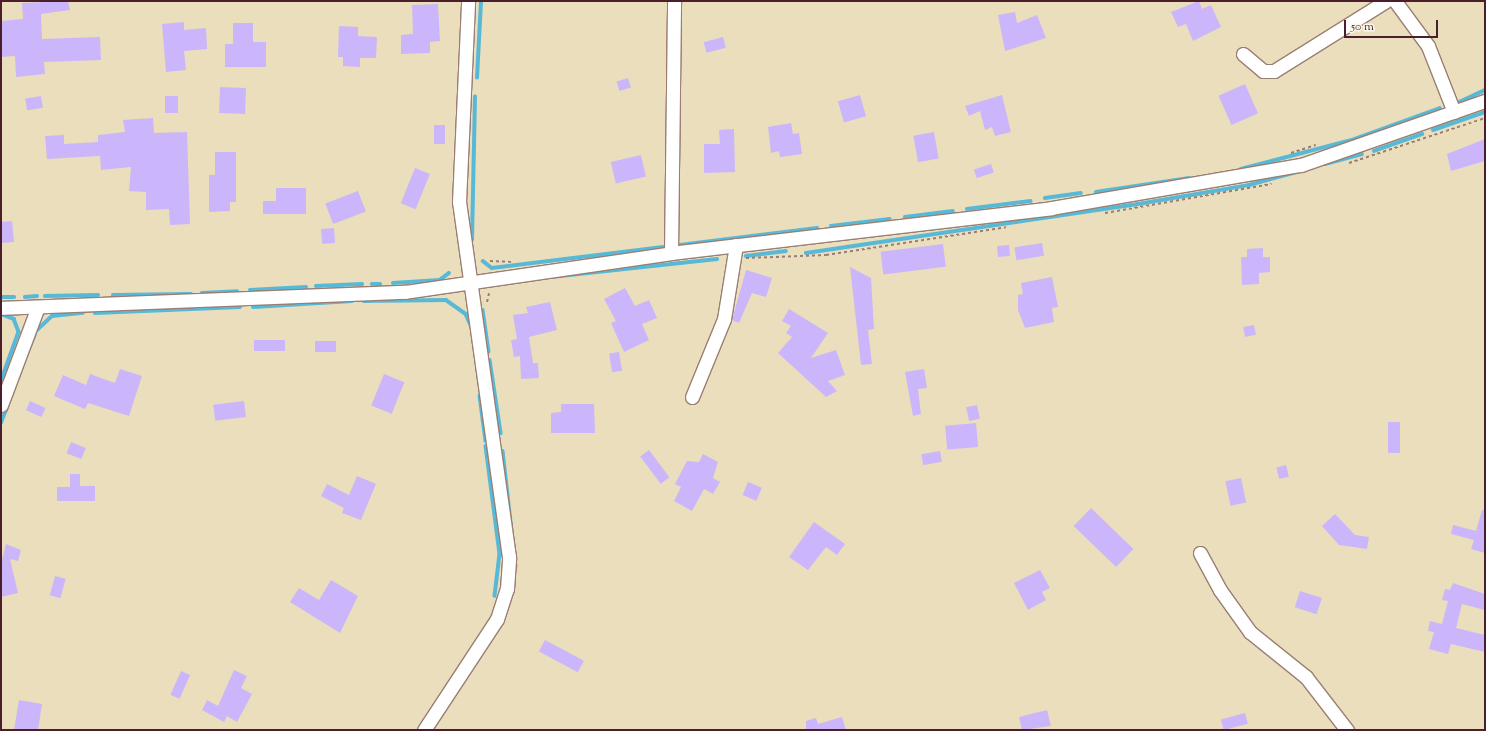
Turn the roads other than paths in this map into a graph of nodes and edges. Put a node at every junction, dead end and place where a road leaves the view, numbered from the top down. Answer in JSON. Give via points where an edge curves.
{"nodes":[{"id":1,"x":468,"y":1,"type":"edge"},
{"id":2,"x":674,"y":1,"type":"edge"},
{"id":3,"x":1386,"y":1,"type":"edge"},
{"id":4,"x":1395,"y":1,"type":"edge"},
{"id":5,"x":1244,"y":54,"type":"dead end"},
{"id":6,"x":1485,"y":101,"type":"edge"},
{"id":7,"x":1454,"y":112,"type":"junction"},
{"id":8,"x":736,"y":245,"type":"junction"},
{"id":9,"x":672,"y":253,"type":"junction"},
{"id":10,"x":472,"y":284,"type":"junction"},
{"id":11,"x":1,"y":308,"type":"edge"},
{"id":12,"x":37,"y":309,"type":"junction"},
{"id":13,"x":692,"y":397,"type":"dead end"},
{"id":14,"x":1,"y":405,"type":"edge"},
{"id":15,"x":1200,"y":553,"type":"dead end"},
{"id":16,"x":424,"y":730,"type":"edge"},
{"id":17,"x":1347,"y":730,"type":"edge"}],
"edges":[{"from":1,"to":10,"type":"street","via":[[459,202]]},
{"from":2,"to":9,"type":"street"},
{"from":3,"to":5,"type":"street","via":[[1274,71],[1263,71]]},
{"from":4,"to":7,"type":"street","via":[[1428,46]]},
{"from":6,"to":7,"type":"street"},
{"from":7,"to":8,"type":"street","via":[[1302,165],[1266,172],[1050,208]]},
{"from":8,"to":9,"type":"street"},
{"from":8,"to":13,"type":"street","via":[[724,319]]},
{"from":9,"to":10,"type":"street"},
{"from":10,"to":12,"type":"street","via":[[406,292]]},
{"from":10,"to":16,"type":"street","via":[[509,557],[507,589],[497,619]]},
{"from":11,"to":12,"type":"street"},
{"from":12,"to":14,"type":"street"},
{"from":15,"to":17,"type":"street","via":[[1220,590],[1250,632],[1306,677]]}]}
